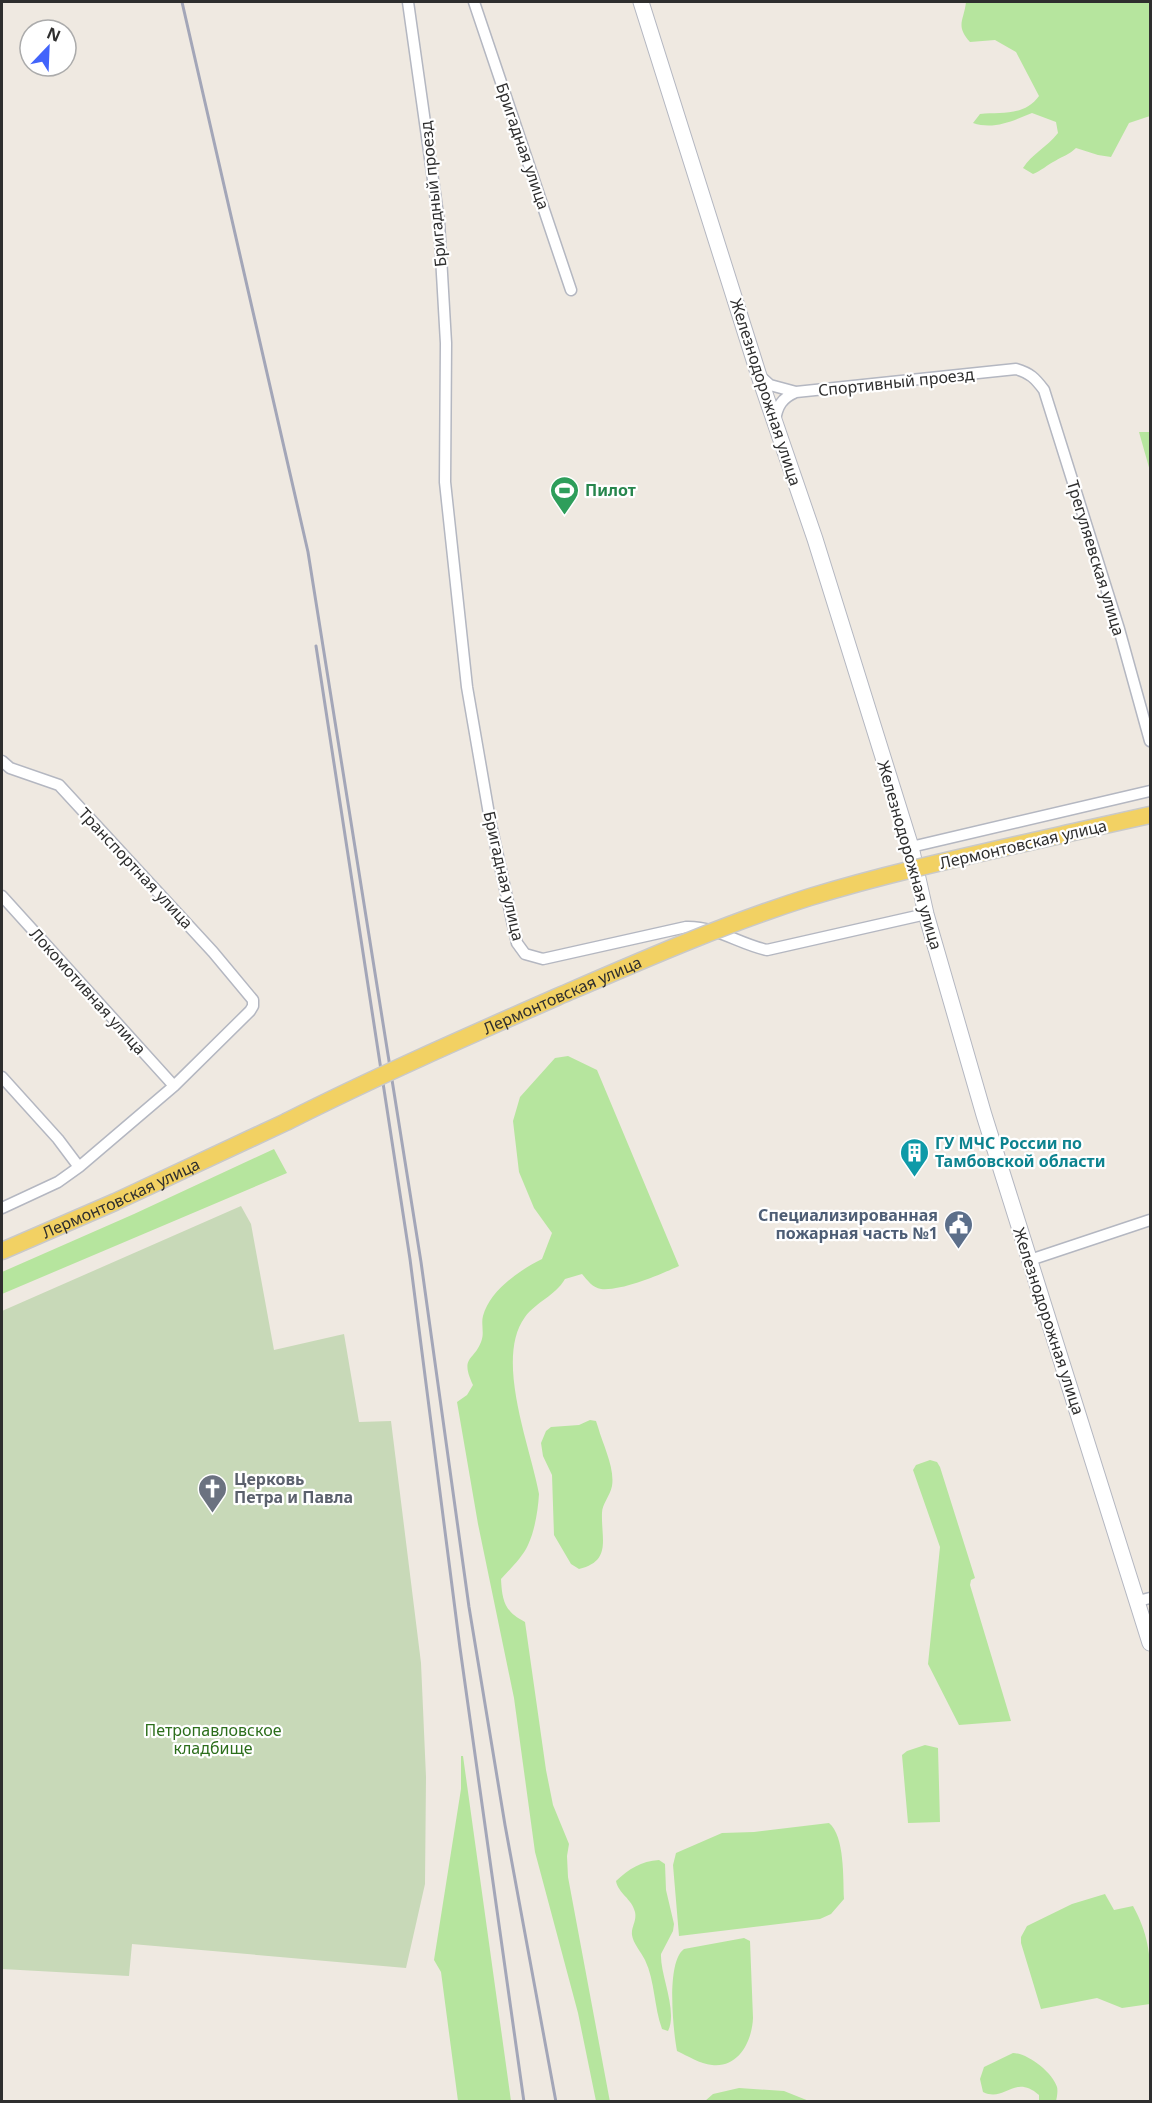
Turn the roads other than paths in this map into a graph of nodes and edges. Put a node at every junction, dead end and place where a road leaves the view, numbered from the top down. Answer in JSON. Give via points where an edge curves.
{"nodes":[{"id":1,"x":408,"y":2,"type":"edge"},
{"id":2,"x":474,"y":2,"type":"edge"},
{"id":3,"x":641,"y":2,"type":"edge"},
{"id":4,"x":571,"y":290,"type":"dead end"},
{"id":5,"x":759,"y":376,"type":"junction"},
{"id":6,"x":1035,"y":377,"type":"joint"},
{"id":7,"x":446,"y":387,"type":"joint"},
{"id":8,"x":796,"y":392,"type":"junction"},
{"id":9,"x":775,"y":422,"type":"junction"},
{"id":10,"x":1150,"y":741,"type":"edge"},
{"id":11,"x":2,"y":761,"type":"edge"},
{"id":12,"x":1150,"y":791,"type":"edge"},
{"id":13,"x":1150,"y":815,"type":"edge"},
{"id":14,"x":912,"y":847,"type":"junction"},
{"id":15,"x":2,"y":896,"type":"edge"},
{"id":16,"x":926,"y":914,"type":"junction"},
{"id":17,"x":2,"y":1077,"type":"edge"},
{"id":18,"x":174,"y":1086,"type":"junction"},
{"id":19,"x":79,"y":1167,"type":"junction"},
{"id":20,"x":2,"y":1208,"type":"edge"},
{"id":21,"x":1150,"y":1221,"type":"edge"},
{"id":22,"x":2,"y":1251,"type":"edge"},
{"id":23,"x":1030,"y":1260,"type":"junction"},
{"id":24,"x":1144,"y":1600,"type":"edge"},
{"id":25,"x":1150,"y":1643,"type":"edge"}],
"edges":[{"from":1,"to":7,"type":"street","name":"Бригадный проезд","via":[[439,222]]},
{"from":2,"to":4,"type":"street","name":"Бригадная улица"},
{"from":3,"to":5,"type":"street","name":"Железнодорожная улица"},
{"from":5,"to":8,"type":"street","name":"Спортивный проезд","via":[[770,385]]},
{"from":5,"to":9,"type":"street","name":"Железнодорожная улица"},
{"from":6,"to":8,"type":"street","name":"Спортивный проезд","via":[[1016,369]]},
{"from":6,"to":10,"type":"street","name":"Трегуляевская улица","via":[[1044,390]]},
{"from":7,"to":16,"type":"street","name":"Бригадная улица","via":[[445,482],[467,687],[490,820],[517,943],[525,954],[543,959],[686,927],[724,933],[751,947],[767,950]]},
{"from":8,"to":9,"type":"street","via":[[781,401]]},
{"from":9,"to":14,"type":"street","name":"Железнодорожная улица"},
{"from":11,"to":18,"type":"street","name":"Транспортная улица","via":[[10,768],[59,785],[253,1000],[250,1011]]},
{"from":12,"to":14,"type":"street"},
{"from":13,"to":22,"type":"main road","name":"Лермонтовская улица","bridge":true,"via":[[898,872],[727,927],[484,1029]]},
{"from":14,"to":16,"type":"street","name":"Железнодорожная улица"},
{"from":15,"to":18,"type":"street","name":"Локомотивная улица"},
{"from":16,"to":23,"type":"street","name":"Железнодорожная улица"},
{"from":17,"to":19,"type":"street"},
{"from":18,"to":19,"type":"street"},
{"from":19,"to":20,"type":"street","via":[[58,1182]]},
{"from":21,"to":23,"type":"street"},
{"from":23,"to":24,"type":"street","name":"Железнодорожная улица"},
{"from":24,"to":25,"type":"street","name":"Железнодорожная улица"}]}
